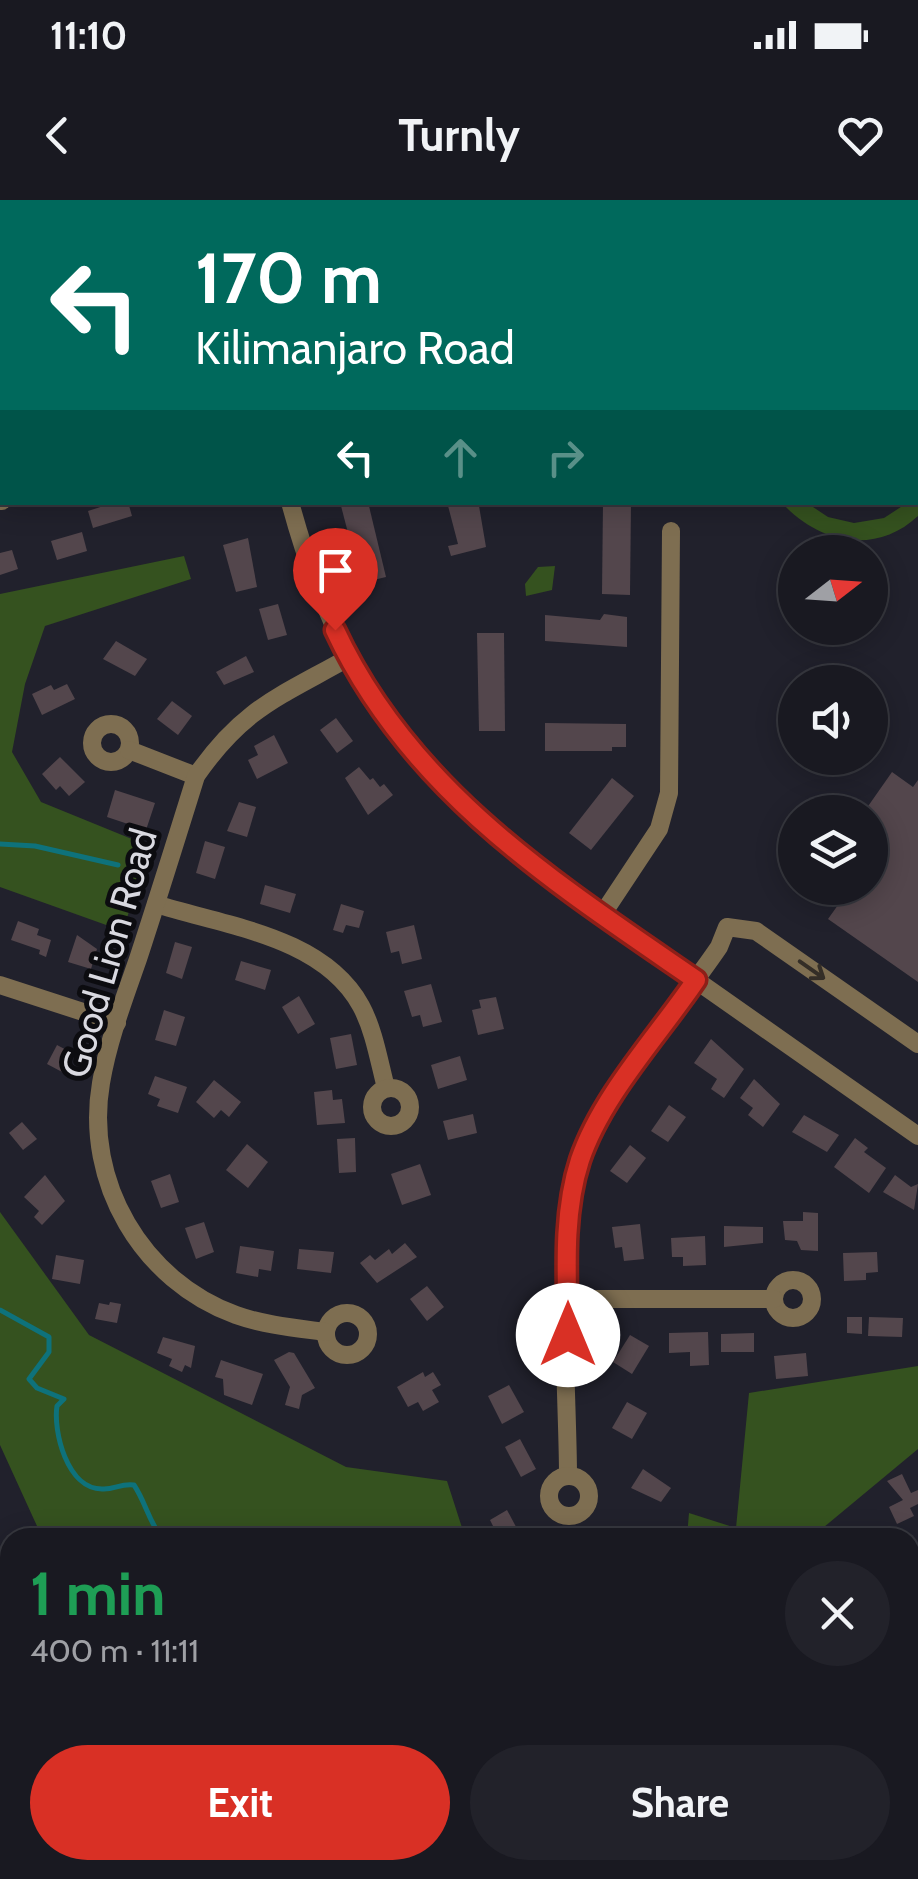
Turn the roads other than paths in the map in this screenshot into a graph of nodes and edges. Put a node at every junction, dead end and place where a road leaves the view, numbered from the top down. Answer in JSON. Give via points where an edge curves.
{"nodes":[{"id":1,"x":291,"y":505,"type":"edge"},
{"id":2,"x":671,"y":531,"type":"dead end"},
{"id":3,"x":348,"y":658,"type":"junction"},
{"id":4,"x":128,"y":750,"type":"dead end"},
{"id":5,"x":196,"y":776,"type":"junction"},
{"id":6,"x":156,"y":904,"type":"junction"},
{"id":7,"x":602,"y":915,"type":"junction"},
{"id":8,"x":696,"y":980,"type":"junction"},
{"id":9,"x":0,"y":985,"type":"edge"},
{"id":10,"x":116,"y":1023,"type":"junction"},
{"id":11,"x":918,"y":1044,"type":"edge"},
{"id":12,"x":386,"y":1088,"type":"dead end"},
{"id":13,"x":918,"y":1136,"type":"edge"},
{"id":14,"x":568,"y":1299,"type":"junction"},
{"id":15,"x":774,"y":1299,"type":"dead end"},
{"id":16,"x":326,"y":1332,"type":"dead end"},
{"id":17,"x":568,"y":1476,"type":"dead end"}],
"edges":[{"from":1,"to":3,"type":"street"},
{"from":2,"to":7,"type":"street","via":[[669,793],[659,829]]},
{"from":3,"to":5,"type":"street","name":"Good Lion Road","via":[[251,712]]},
{"from":3,"to":7,"type":"street","via":[[446,792]]},
{"from":4,"to":5,"type":"street"},
{"from":5,"to":6,"type":"street","name":"Good Lion Road"},
{"from":6,"to":10,"type":"street","name":"Good Lion Road"},
{"from":6,"to":12,"type":"street","via":[[299,948],[335,973],[361,1006]]},
{"from":7,"to":8,"type":"street"},
{"from":8,"to":11,"type":"street","one_way":true,"via":[[727,927],[756,931]]},
{"from":8,"to":13,"type":"street"},
{"from":8,"to":14,"type":"street","via":[[598,1122],[581,1158],[568,1227]]},
{"from":9,"to":10,"type":"street"},
{"from":10,"to":16,"type":"street","name":"Good Lion Road","via":[[100,1085],[98,1134],[108,1184],[131,1232],[160,1268],[219,1308]]},
{"from":14,"to":15,"type":"street"},
{"from":14,"to":17,"type":"street"}]}
